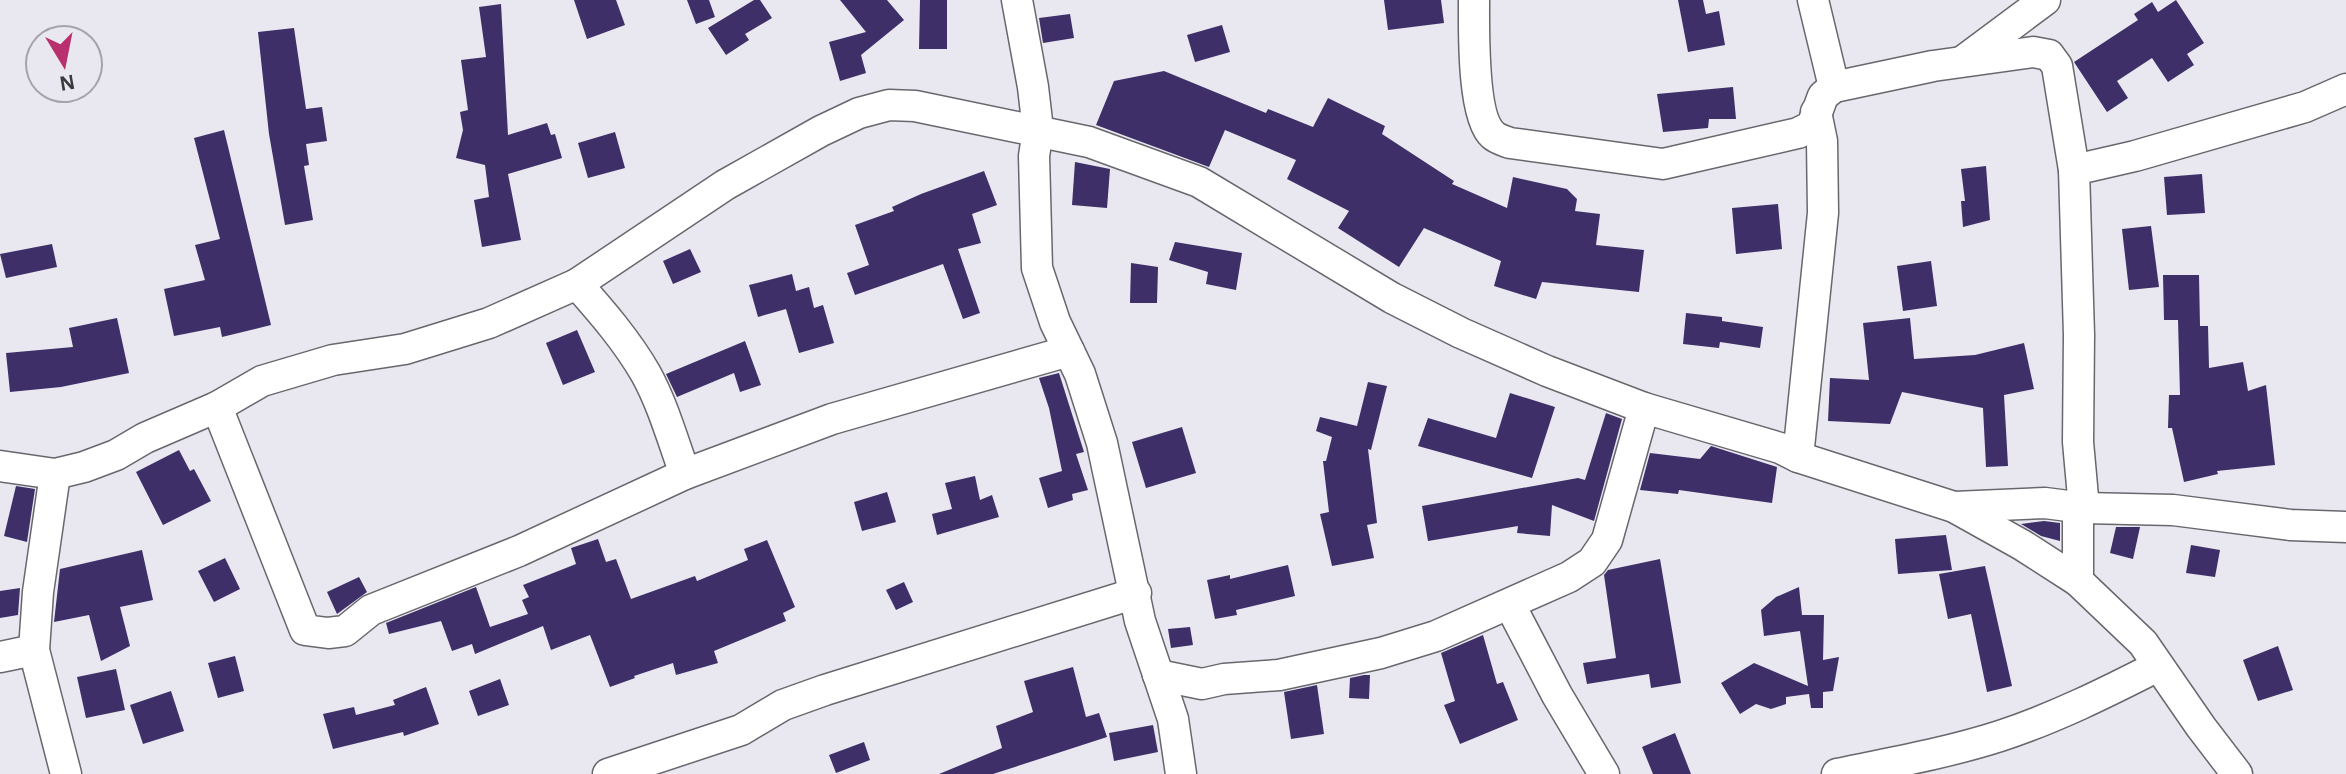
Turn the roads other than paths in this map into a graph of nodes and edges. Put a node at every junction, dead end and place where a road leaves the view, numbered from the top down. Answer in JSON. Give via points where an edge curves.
{"nodes":[{"id":1,"x":1017,"y":0,"type":"edge"},
{"id":2,"x":1474,"y":0,"type":"edge"},
{"id":3,"x":1813,"y":0,"type":"edge"},
{"id":4,"x":2045,"y":0,"type":"edge"},
{"id":5,"x":1961,"y":62,"type":"junction"},
{"id":6,"x":1834,"y":87,"type":"junction"},
{"id":7,"x":2346,"y":89,"type":"edge"},
{"id":8,"x":1816,"y":112,"type":"junction"},
{"id":9,"x":1038,"y":130,"type":"junction"},
{"id":10,"x":2074,"y":170,"type":"junction"},
{"id":11,"x":577,"y":284,"type":"junction"},
{"id":12,"x":1069,"y":351,"type":"junction"},
{"id":13,"x":217,"y":407,"type":"junction"},
{"id":14,"x":1644,"y":408,"type":"junction"},
{"id":15,"x":1798,"y":457,"type":"junction"},
{"id":16,"x":0,"y":466,"type":"edge"},
{"id":17,"x":55,"y":474,"type":"junction"},
{"id":18,"x":685,"y":474,"type":"junction"},
{"id":19,"x":1954,"y":507,"type":"junction"},
{"id":20,"x":2084,"y":508,"type":"junction"},
{"id":21,"x":2346,"y":527,"type":"edge"},
{"id":22,"x":2078,"y":581,"type":"junction"},
{"id":23,"x":1136,"y":593,"type":"junction"},
{"id":24,"x":1510,"y":605,"type":"junction"},
{"id":25,"x":34,"y":650,"type":"junction"},
{"id":26,"x":0,"y":657,"type":"edge"},
{"id":27,"x":2158,"y":666,"type":"junction"},
{"id":28,"x":1158,"y":675,"type":"junction"},
{"id":29,"x":1202,"y":684,"type":"junction"},
{"id":30,"x":1173,"y":719,"type":"junction"},
{"id":31,"x":66,"y":774,"type":"edge"},
{"id":32,"x":608,"y":774,"type":"edge"},
{"id":33,"x":1181,"y":774,"type":"edge"},
{"id":34,"x":1604,"y":774,"type":"edge"},
{"id":35,"x":1837,"y":774,"type":"edge"},
{"id":36,"x":2237,"y":774,"type":"edge"}],
"edges":[{"from":1,"to":9,"type":"street"},
{"from":2,"to":8,"type":"street","via":[[1474,61],[1483,117],[1492,135],[1510,143],[1663,164],[1798,133],[1812,126]]},
{"from":3,"to":6,"type":"street"},
{"from":4,"to":5,"type":"street"},
{"from":5,"to":6,"type":"street"},
{"from":5,"to":10,"type":"street","via":[[2033,52],[2049,55],[2057,66]]},
{"from":6,"to":8,"type":"street"},
{"from":7,"to":10,"type":"street","via":[[2305,107]]},
{"from":8,"to":15,"type":"street","via":[[1823,213]]},
{"from":9,"to":11,"type":"street","via":[[915,106],[889,105],[859,113],[735,179]]},
{"from":9,"to":12,"type":"street","via":[[1037,268]]},
{"from":9,"to":14,"type":"street","via":[[1089,142],[1199,182],[1405,305],[1547,371]]},
{"from":10,"to":20,"type":"street","via":[[2078,442]]},
{"from":11,"to":13,"type":"street","via":[[443,339],[333,360],[262,381]]},
{"from":11,"to":18,"type":"street","via":[[646,375]]},
{"from":12,"to":18,"type":"street","via":[[832,419]]},
{"from":12,"to":23,"type":"street","via":[[1102,443]]},
{"from":13,"to":17,"type":"street","via":[[116,455]]},
{"from":13,"to":18,"type":"street","via":[[305,630],[345,631],[371,610],[519,551]]},
{"from":14,"to":15,"type":"street"},
{"from":14,"to":24,"type":"street","via":[[1607,540],[1592,562]]},
{"from":15,"to":19,"type":"street"},
{"from":16,"to":17,"type":"street"},
{"from":17,"to":25,"type":"street"},
{"from":19,"to":20,"type":"street","via":[[2045,503]]},
{"from":19,"to":22,"type":"street"},
{"from":20,"to":21,"type":"street","via":[[2173,510]]},
{"from":20,"to":22,"type":"street","via":[[2078,516]]},
{"from":22,"to":27,"type":"street","via":[[2143,643]]},
{"from":23,"to":28,"type":"street"},
{"from":23,"to":32,"type":"street","via":[[825,690],[783,705],[741,730]]},
{"from":24,"to":29,"type":"street","via":[[1381,653],[1279,675]]},
{"from":24,"to":34,"type":"street"},
{"from":25,"to":26,"type":"street"},
{"from":25,"to":31,"type":"street"},
{"from":27,"to":35,"type":"street","via":[[2098,697],[2000,736]]},
{"from":27,"to":36,"type":"street"},
{"from":28,"to":29,"type":"street"},
{"from":28,"to":30,"type":"street"},
{"from":29,"to":30,"type":"street"},
{"from":30,"to":33,"type":"street"}]}
